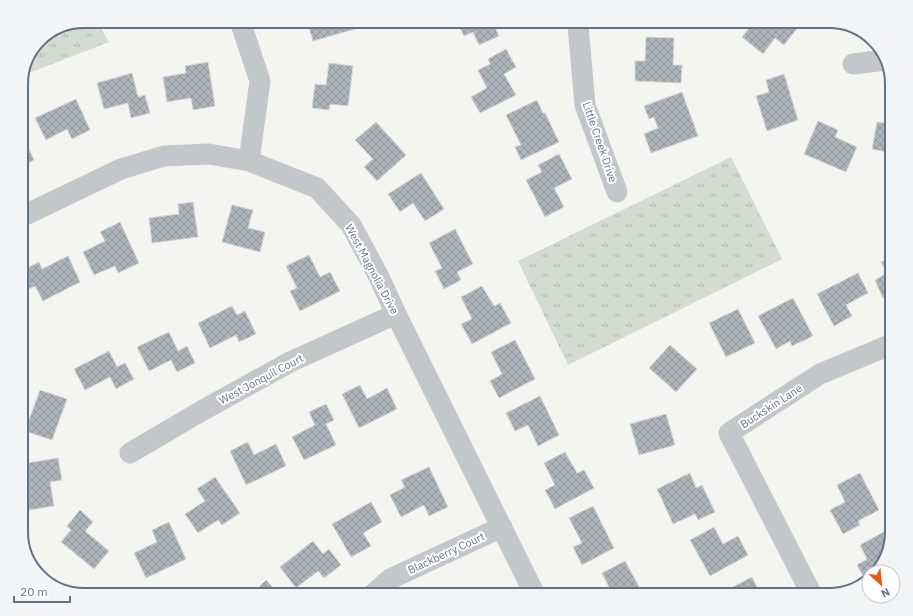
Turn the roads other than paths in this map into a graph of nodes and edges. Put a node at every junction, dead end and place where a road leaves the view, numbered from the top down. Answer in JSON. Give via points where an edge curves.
{"nodes":[{"id":1,"x":242,"y":28,"type":"edge"},
{"id":2,"x":578,"y":28,"type":"edge"},
{"id":3,"x":880,"y":61,"type":"edge"},
{"id":4,"x":853,"y":64,"type":"dead end"},
{"id":5,"x":249,"y":161,"type":"junction"},
{"id":6,"x":616,"y":192,"type":"dead end"},
{"id":7,"x":28,"y":214,"type":"edge"},
{"id":8,"x":396,"y":314,"type":"junction"},
{"id":9,"x":885,"y":347,"type":"edge"},
{"id":10,"x":130,"y":454,"type":"dead end"},
{"id":11,"x":502,"y":527,"type":"junction"},
{"id":12,"x":380,"y":588,"type":"edge"},
{"id":13,"x":532,"y":588,"type":"edge"},
{"id":14,"x":808,"y":588,"type":"edge"}],
"edges":[{"from":1,"to":5,"type":"street","via":[[260,81]]},
{"from":2,"to":6,"type":"street","name":"Little Creek Drive","via":[[585,105]]},
{"from":3,"to":4,"type":"street"},
{"from":5,"to":7,"type":"street","name":"West Magnolia Drive","via":[[209,154],[164,156],[121,170]]},
{"from":5,"to":8,"type":"street","name":"West Magnolia Drive","via":[[317,188],[351,225]]},
{"from":8,"to":10,"type":"street","name":"West Jonquil Court","via":[[290,362]]},
{"from":8,"to":11,"type":"street","name":"West Magnolia Drive"},
{"from":9,"to":14,"type":"street","name":"Buckskin Lane","via":[[820,374],[729,433]]},
{"from":11,"to":12,"type":"street","name":"Blackberry Court","via":[[390,579]]},
{"from":11,"to":13,"type":"street","name":"West Magnolia Drive"}]}
